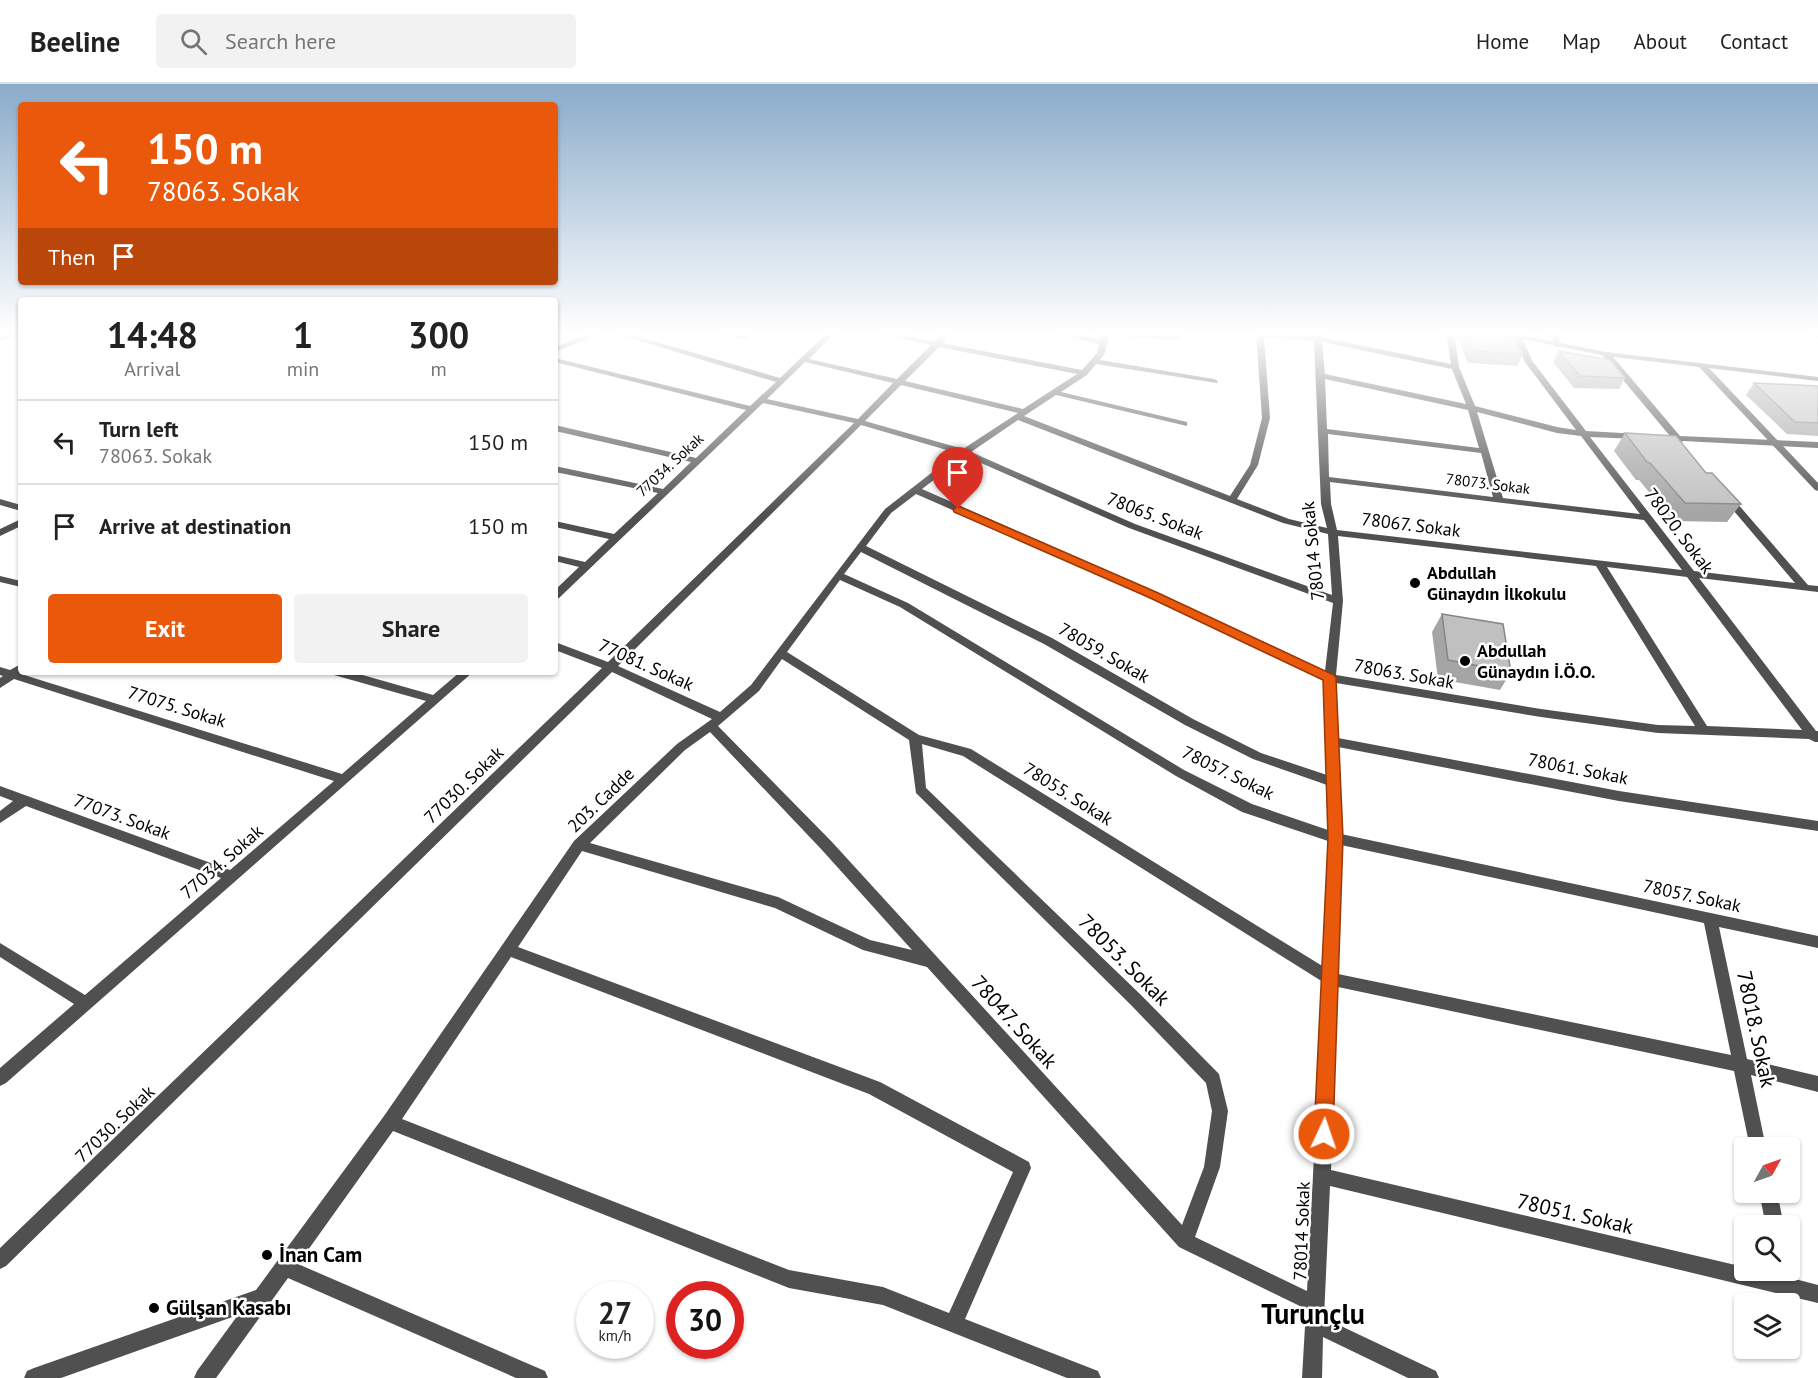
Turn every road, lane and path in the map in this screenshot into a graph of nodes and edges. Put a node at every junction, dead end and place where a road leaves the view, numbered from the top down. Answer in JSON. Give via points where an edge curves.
{"nodes":[{"id":1,"x":686,"y":392,"type":"edge"},
{"id":2,"x":770,"y":392,"type":"edge"},
{"id":3,"x":890,"y":392,"type":"edge"},
{"id":4,"x":935,"y":392,"type":"edge"},
{"id":5,"x":1264,"y":392,"type":"edge"},
{"id":6,"x":1322,"y":392,"type":"edge"},
{"id":7,"x":1398,"y":392,"type":"edge"},
{"id":8,"x":1466,"y":392,"type":"edge"},
{"id":9,"x":1552,"y":392,"type":"edge"},
{"id":10,"x":1638,"y":392,"type":"edge"},
{"id":11,"x":1727,"y":392,"type":"edge"},
{"id":12,"x":1056,"y":393,"type":"joint"},
{"id":13,"x":762,"y":400,"type":"junction"},
{"id":14,"x":1472,"y":408,"type":"junction"},
{"id":15,"x":753,"y":409,"type":"junction"},
{"id":16,"x":1022,"y":415,"type":"junction"},
{"id":17,"x":860,"y":422,"type":"junction"},
{"id":18,"x":1184,"y":424,"type":"dead end"},
{"id":19,"x":558,"y":429,"type":"edge"},
{"id":20,"x":1323,"y":431,"type":"junction"},
{"id":21,"x":1584,"y":434,"type":"junction"},
{"id":22,"x":1645,"y":437,"type":"edge"},
{"id":23,"x":1655,"y":437,"type":"edge"},
{"id":24,"x":1676,"y":438,"type":"junction"},
{"id":25,"x":1774,"y":443,"type":"junction"},
{"id":26,"x":1818,"y":445,"type":"edge"},
{"id":27,"x":1684,"y":447,"type":"edge"},
{"id":28,"x":1485,"y":451,"type":"junction"},
{"id":29,"x":964,"y":452,"type":"junction"},
{"id":30,"x":699,"y":461,"type":"junction"},
{"id":31,"x":558,"y":470,"type":"edge"},
{"id":32,"x":1325,"y":479,"type":"junction"},
{"id":33,"x":1818,"y":488,"type":"edge"},
{"id":34,"x":915,"y":490,"type":"junction"},
{"id":35,"x":1722,"y":491,"type":"edge"},
{"id":36,"x":666,"y":492,"type":"junction"},
{"id":37,"x":1232,"y":500,"type":"junction"},
{"id":38,"x":1499,"y":500,"type":"junction"},
{"id":39,"x":0,"y":502,"type":"edge"},
{"id":40,"x":18,"y":507,"type":"edge"},
{"id":41,"x":1648,"y":518,"type":"junction"},
{"id":42,"x":18,"y":524,"type":"edge"},
{"id":43,"x":558,"y":525,"type":"edge"},
{"id":44,"x":1334,"y":532,"type":"junction"},
{"id":45,"x":0,"y":533,"type":"edge"},
{"id":46,"x":617,"y":538,"type":"junction"},
{"id":47,"x":860,"y":547,"type":"junction"},
{"id":48,"x":558,"y":559,"type":"edge"},
{"id":49,"x":1600,"y":565,"type":"junction"},
{"id":50,"x":588,"y":566,"type":"junction"},
{"id":51,"x":838,"y":575,"type":"junction"},
{"id":52,"x":1693,"y":576,"type":"junction"},
{"id":53,"x":0,"y":579,"type":"edge"},
{"id":54,"x":18,"y":583,"type":"edge"},
{"id":55,"x":1805,"y":588,"type":"junction"},
{"id":56,"x":1818,"y":589,"type":"edge"},
{"id":57,"x":558,"y":593,"type":"edge"},
{"id":58,"x":1338,"y":601,"type":"junction"},
{"id":59,"x":558,"y":647,"type":"edge"},
{"id":60,"x":780,"y":653,"type":"junction"},
{"id":61,"x":610,"y":667,"type":"junction"},
{"id":62,"x":11,"y":671,"type":"edge"},
{"id":63,"x":23,"y":675,"type":"edge"},
{"id":64,"x":348,"y":675,"type":"edge"},
{"id":65,"x":463,"y":675,"type":"edge"},
{"id":66,"x":1330,"y":678,"type":"junction"},
{"id":67,"x":0,"y":684,"type":"edge"},
{"id":68,"x":435,"y":700,"type":"junction"},
{"id":69,"x":716,"y":722,"type":"junction"},
{"id":70,"x":1704,"y":731,"type":"junction"},
{"id":71,"x":1816,"y":737,"type":"edge"},
{"id":72,"x":915,"y":738,"type":"junction"},
{"id":73,"x":1332,"y":741,"type":"junction"},
{"id":74,"x":344,"y":779,"type":"junction"},
{"id":75,"x":1333,"y":782,"type":"junction"},
{"id":76,"x":0,"y":791,"type":"edge"},
{"id":77,"x":24,"y":800,"type":"junction"},
{"id":78,"x":0,"y":818,"type":"edge"},
{"id":79,"x":1818,"y":826,"type":"edge"},
{"id":80,"x":1335,"y":838,"type":"junction"},
{"id":81,"x":579,"y":845,"type":"junction"},
{"id":82,"x":232,"y":876,"type":"junction"},
{"id":83,"x":1710,"y":920,"type":"junction"},
{"id":84,"x":1818,"y":942,"type":"edge"},
{"id":85,"x":0,"y":949,"type":"edge"},
{"id":86,"x":509,"y":950,"type":"junction"},
{"id":87,"x":930,"y":960,"type":"junction"},
{"id":88,"x":1331,"y":979,"type":"junction"},
{"id":89,"x":87,"y":1004,"type":"junction"},
{"id":90,"x":1741,"y":1065,"type":"junction"},
{"id":91,"x":0,"y":1078,"type":"edge"},
{"id":92,"x":1818,"y":1084,"type":"edge"},
{"id":93,"x":390,"y":1122,"type":"junction"},
{"id":94,"x":1756,"y":1137,"type":"edge"},
{"id":95,"x":1322,"y":1176,"type":"junction"},
{"id":96,"x":1185,"y":1241,"type":"junction"},
{"id":97,"x":0,"y":1260,"type":"edge"},
{"id":98,"x":1734,"y":1267,"type":"edge"},
{"id":99,"x":285,"y":1268,"type":"junction"},
{"id":100,"x":1790,"y":1281,"type":"edge"},
{"id":101,"x":1818,"y":1294,"type":"edge"},
{"id":102,"x":264,"y":1297,"type":"junction"},
{"id":103,"x":1316,"y":1314,"type":"junction"},
{"id":104,"x":953,"y":1324,"type":"junction"},
{"id":105,"x":34,"y":1378,"type":"edge"},
{"id":106,"x":204,"y":1378,"type":"edge"},
{"id":107,"x":538,"y":1378,"type":"edge"},
{"id":108,"x":1091,"y":1378,"type":"edge"},
{"id":109,"x":1312,"y":1378,"type":"edge"},
{"id":110,"x":1429,"y":1378,"type":"edge"}],
"edges":[{"from":1,"to":15,"type":"street"},
{"from":2,"to":13,"type":"street","name":"77034. Sokak"},
{"from":3,"to":17,"type":"street","name":"77030. Sokak"},
{"from":4,"to":16,"type":"street","name":"78067. Sokak"},
{"from":5,"to":37,"type":"street","via":[[1266,418],[1254,465]]},
{"from":6,"to":20,"type":"street","name":"78014 Sokak"},
{"from":7,"to":14,"type":"street"},
{"from":8,"to":14,"type":"street"},
{"from":9,"to":21,"type":"street","name":"78020. Sokak"},
{"from":10,"to":24,"type":"street"},
{"from":11,"to":25,"type":"street"},
{"from":12,"to":16,"type":"street","name":"203. Cadde"},
{"from":12,"to":18,"type":"street"},
{"from":13,"to":15,"type":"street","name":"77034. Sokak"},
{"from":13,"to":17,"type":"street","name":"78065. Sokak"},
{"from":14,"to":21,"type":"street"},
{"from":14,"to":28,"type":"street"},
{"from":15,"to":30,"type":"street","name":"77034. Sokak"},
{"from":16,"to":29,"type":"street","name":"203. Cadde"},
{"from":16,"to":37,"type":"street","name":"78067. Sokak"},
{"from":17,"to":29,"type":"street","name":"78065. Sokak"},
{"from":17,"to":61,"type":"street","name":"77030. Sokak"},
{"from":19,"to":30,"type":"street"},
{"from":20,"to":28,"type":"street"},
{"from":20,"to":32,"type":"street","name":"78014 Sokak"},
{"from":21,"to":22,"type":"street"},
{"from":21,"to":41,"type":"street","name":"78020. Sokak"},
{"from":23,"to":24,"type":"street"},
{"from":24,"to":25,"type":"street"},
{"from":24,"to":27,"type":"street"},
{"from":25,"to":26,"type":"street"},
{"from":25,"to":33,"type":"street"},
{"from":28,"to":38,"type":"street"},
{"from":29,"to":34,"type":"street","name":"203. Cadde"},
{"from":29,"to":58,"type":"street","name":"78065. Sokak","via":[[1132,526]]},
{"from":30,"to":36,"type":"street","name":"77034. Sokak"},
{"from":31,"to":36,"type":"street"},
{"from":32,"to":38,"type":"street","name":"78073. Sokak"},
{"from":32,"to":44,"type":"street","name":"78014 Sokak","via":[[1326,504]]},
{"from":34,"to":47,"type":"street","name":"203. Cadde","via":[[888,511]]},
{"from":34,"to":66,"type":"street","name":"78063. Sokak","via":[[1152,594]]},
{"from":35,"to":55,"type":"street"},
{"from":36,"to":46,"type":"street","name":"77034. Sokak"},
{"from":37,"to":44,"type":"street","name":"78067. Sokak","via":[[1286,521]]},
{"from":38,"to":41,"type":"street","name":"78073. Sokak"},
{"from":39,"to":40,"type":"street"},
{"from":41,"to":52,"type":"street","name":"78020. Sokak"},
{"from":42,"to":45,"type":"street"},
{"from":43,"to":46,"type":"street"},
{"from":44,"to":49,"type":"street","name":"78067. Sokak"},
{"from":44,"to":58,"type":"street","name":"78014 Sokak"},
{"from":46,"to":50,"type":"street","name":"77034. Sokak"},
{"from":47,"to":51,"type":"street","name":"203. Cadde"},
{"from":47,"to":75,"type":"street","name":"78059. Sokak","via":[[1048,641],[1257,756]]},
{"from":48,"to":50,"type":"street"},
{"from":49,"to":52,"type":"street","name":"78067. Sokak"},
{"from":49,"to":70,"type":"street"},
{"from":50,"to":57,"type":"street","name":"77034. Sokak"},
{"from":51,"to":60,"type":"street","name":"203. Cadde"},
{"from":51,"to":80,"type":"street","name":"78057. Sokak","via":[[903,605],[1180,774],[1246,808]]},
{"from":52,"to":55,"type":"street","name":"78067. Sokak"},
{"from":52,"to":71,"type":"street","name":"78020. Sokak"},
{"from":53,"to":54,"type":"street"},
{"from":55,"to":56,"type":"street","name":"78067. Sokak"},
{"from":58,"to":66,"type":"street","name":"78014 Sokak"},
{"from":59,"to":61,"type":"street","name":"77081. Sokak"},
{"from":60,"to":69,"type":"street","name":"203. Cadde","via":[[755,688]]},
{"from":60,"to":72,"type":"street","name":"78055. Sokak"},
{"from":61,"to":69,"type":"street","name":"77081. Sokak"},
{"from":61,"to":97,"type":"street","name":"77030. Sokak"},
{"from":62,"to":67,"type":"street"},
{"from":63,"to":74,"type":"street","name":"77075. Sokak"},
{"from":64,"to":68,"type":"street"},
{"from":65,"to":68,"type":"street","name":"77034. Sokak"},
{"from":66,"to":70,"type":"street","name":"78063. Sokak","via":[[1541,713]]},
{"from":66,"to":73,"type":"street","name":"78014 Sokak"},
{"from":68,"to":74,"type":"street","name":"77034. Sokak"},
{"from":69,"to":81,"type":"street","name":"203. Cadde","via":[[681,747]]},
{"from":69,"to":87,"type":"street","name":"78047. Sokak"},
{"from":70,"to":71,"type":"street","name":"78063. Sokak"},
{"from":72,"to":88,"type":"street","name":"78055. Sokak","via":[[967,752]]},
{"from":72,"to":96,"type":"street","name":"78053. Sokak","via":[[920,790],[1213,1079],[1220,1111],[1212,1167]]},
{"from":73,"to":75,"type":"street","name":"78014 Sokak"},
{"from":73,"to":79,"type":"street","name":"78061. Sokak","via":[[1620,796]]},
{"from":74,"to":82,"type":"street","name":"77034. Sokak"},
{"from":75,"to":80,"type":"street","name":"78014 Sokak"},
{"from":76,"to":77,"type":"street","name":"77073. Sokak"},
{"from":77,"to":78,"type":"street"},
{"from":77,"to":82,"type":"street","name":"77073. Sokak"},
{"from":80,"to":83,"type":"street","name":"78057. Sokak"},
{"from":80,"to":88,"type":"street","name":"78014 Sokak"},
{"from":81,"to":86,"type":"street","name":"203. Cadde"},
{"from":81,"to":87,"type":"street","via":[[778,903],[868,946]]},
{"from":82,"to":89,"type":"street","name":"77034. Sokak"},
{"from":83,"to":84,"type":"street","name":"78057. Sokak"},
{"from":83,"to":90,"type":"street","name":"78018. Sokak"},
{"from":85,"to":89,"type":"street"},
{"from":86,"to":93,"type":"street","name":"203. Cadde"},
{"from":86,"to":104,"type":"street","via":[[874,1088],[1023,1168]]},
{"from":87,"to":96,"type":"street","name":"78047. Sokak"},
{"from":88,"to":90,"type":"street"},
{"from":88,"to":95,"type":"street","name":"78014 Sokak"},
{"from":89,"to":91,"type":"street","name":"77034. Sokak"},
{"from":90,"to":92,"type":"street"},
{"from":90,"to":94,"type":"street","name":"78018. Sokak"},
{"from":93,"to":99,"type":"street","name":"203. Cadde"},
{"from":93,"to":104,"type":"street","via":[[789,1279],[883,1296]]},
{"from":95,"to":98,"type":"street","name":"78051. Sokak"},
{"from":95,"to":103,"type":"street","name":"78014 Sokak"},
{"from":96,"to":103,"type":"street","name":"78047. Sokak"},
{"from":99,"to":102,"type":"street","name":"203. Cadde"},
{"from":99,"to":107,"type":"street"},
{"from":100,"to":101,"type":"street","name":"78051. Sokak"},
{"from":102,"to":105,"type":"street"},
{"from":102,"to":106,"type":"street","name":"203. Cadde"},
{"from":103,"to":109,"type":"street","name":"78014 Sokak"},
{"from":103,"to":110,"type":"street","name":"78047. Sokak"},
{"from":104,"to":108,"type":"street"}]}
